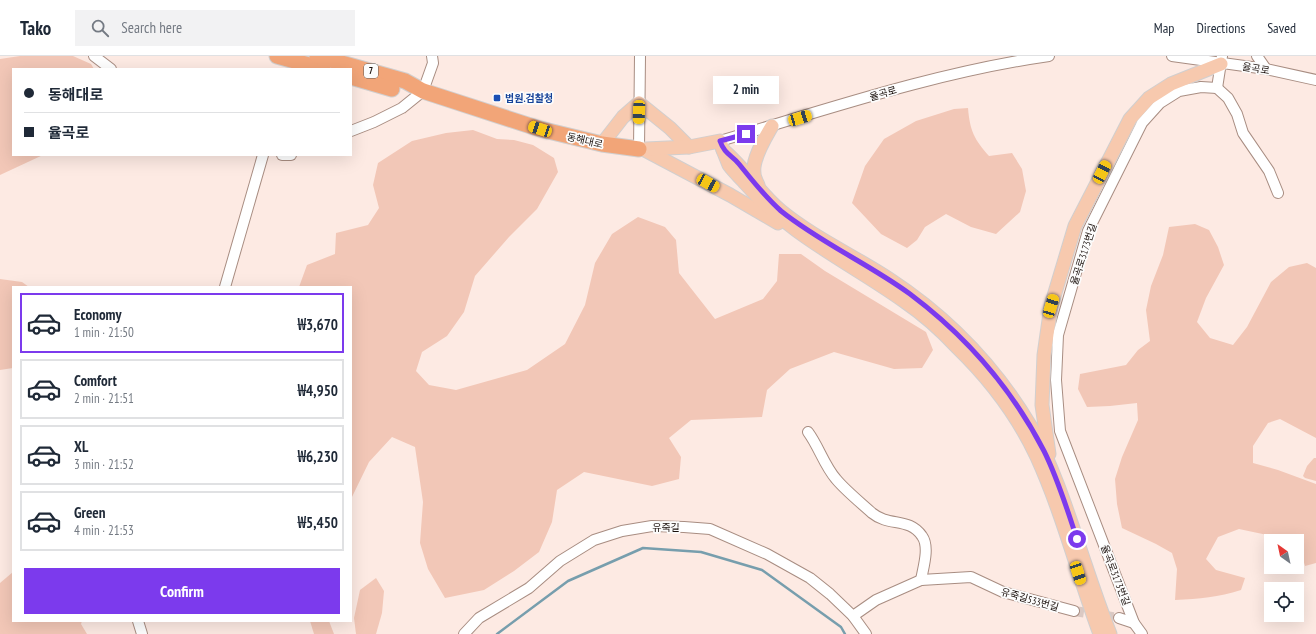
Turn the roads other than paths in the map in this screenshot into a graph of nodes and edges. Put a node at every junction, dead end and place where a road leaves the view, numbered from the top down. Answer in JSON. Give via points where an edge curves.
{"nodes":[{"id":1,"x":94,"y":56,"type":"edge"},
{"id":2,"x":278,"y":56,"type":"edge"},
{"id":3,"x":317,"y":56,"type":"edge"},
{"id":4,"x":432,"y":56,"type":"edge"},
{"id":5,"x":640,"y":56,"type":"edge"},
{"id":6,"x":1048,"y":56,"type":"edge"},
{"id":7,"x":1173,"y":56,"type":"edge"},
{"id":8,"x":1257,"y":56,"type":"edge"},
{"id":9,"x":1222,"y":60,"type":"edge"},
{"id":10,"x":110,"y":68,"type":"edge"},
{"id":11,"x":320,"y":68,"type":"edge"},
{"id":12,"x":1266,"y":69,"type":"junction"},
{"id":13,"x":352,"y":77,"type":"edge"},
{"id":14,"x":1316,"y":80,"type":"edge"},
{"id":15,"x":1217,"y":88,"type":"junction"},
{"id":16,"x":423,"y":90,"type":"junction"},
{"id":17,"x":639,"y":103,"type":"junction"},
{"id":18,"x":772,"y":126,"type":"junction"},
{"id":19,"x":352,"y":131,"type":"edge"},
{"id":20,"x":602,"y":144,"type":"junction"},
{"id":21,"x":722,"y":146,"type":"junction"},
{"id":22,"x":689,"y":148,"type":"junction"},
{"id":23,"x":641,"y":149,"type":"junction"},
{"id":24,"x":263,"y":156,"type":"edge"},
{"id":25,"x":759,"y":190,"type":"junction"},
{"id":26,"x":1278,"y":193,"type":"dead end"},
{"id":27,"x":808,"y":239,"type":"junction"},
{"id":28,"x":226,"y":286,"type":"edge"},
{"id":29,"x":808,"y":432,"type":"dead end"},
{"id":30,"x":1051,"y":468,"type":"junction"},
{"id":31,"x":921,"y":580,"type":"junction"},
{"id":32,"x":1091,"y":581,"type":"junction"},
{"id":33,"x":1087,"y":600,"type":"junction"},
{"id":34,"x":1074,"y":612,"type":"tunnel mouth"},
{"id":35,"x":853,"y":616,"type":"junction"},
{"id":36,"x":1118,"y":618,"type":"tunnel mouth"},
{"id":37,"x":138,"y":622,"type":"edge"},
{"id":38,"x":1134,"y":623,"type":"junction"},
{"id":39,"x":142,"y":634,"type":"edge"},
{"id":40,"x":464,"y":634,"type":"edge"},
{"id":41,"x":866,"y":634,"type":"edge"},
{"id":42,"x":1092,"y":634,"type":"edge"},
{"id":43,"x":1100,"y":634,"type":"edge"},
{"id":44,"x":1110,"y":634,"type":"edge"},
{"id":45,"x":1120,"y":634,"type":"edge"},
{"id":46,"x":1142,"y":634,"type":"edge"}],
"edges":[{"from":1,"to":10,"type":"street"},
{"from":2,"to":11,"type":"highway"},
{"from":3,"to":16,"type":"highway","name":"동해대로","number":"7","via":[[404,81]]},
{"from":4,"to":16,"type":"street","via":[[433,63]]},
{"from":5,"to":17,"type":"street"},
{"from":6,"to":18,"type":"street","name":"율곡로","via":[[1008,62],[915,84]]},
{"from":7,"to":9,"type":"street","name":"율곡로"},
{"from":8,"to":12,"type":"street"},
{"from":9,"to":12,"type":"street","name":"율곡로"},
{"from":9,"to":15,"type":"street"},
{"from":9,"to":30,"type":"main road","via":[[1171,84],[1149,98],[1130,119],[1075,226],[1051,306],[1044,355],[1042,405]]},
{"from":12,"to":14,"type":"street","name":"율곡로"},
{"from":13,"to":16,"type":"highway","name":"동해대로","number":"7","via":[[400,91]]},
{"from":15,"to":26,"type":"street","via":[[1228,98],[1243,133],[1269,171]]},
{"from":15,"to":38,"type":"street","name":"율곡로3173번길","via":[[1200,86],[1178,91],[1160,103],[1142,123],[1088,231],[1058,335],[1056,380],[1060,431]]},
{"from":16,"to":19,"type":"street","via":[[402,108]]},
{"from":16,"to":20,"type":"highway","name":"동해대로","number":"7","via":[[540,129]]},
{"from":17,"to":20,"type":"main road","via":[[623,117]]},
{"from":17,"to":22,"type":"main road","via":[[670,128]]},
{"from":17,"to":23,"type":"street"},
{"from":18,"to":21,"type":"street","name":"율곡로"},
{"from":18,"to":25,"type":"main road","via":[[755,162],[754,172]]},
{"from":20,"to":23,"type":"highway","name":"동해대로","number":"7"},
{"from":21,"to":22,"type":"main road","name":"동해대로","number":"7"},
{"from":21,"to":25,"type":"main road"},
{"from":21,"to":27,"type":"main road","number":"7","via":[[730,165],[756,196]]},
{"from":22,"to":23,"type":"main road","name":"동해대로","number":"7"},
{"from":23,"to":27,"type":"main road","number":"7"},
{"from":24,"to":28,"type":"street"},
{"from":25,"to":30,"type":"main road","via":[[780,210],[812,233],[890,280],[944,321],[985,362],[1016,404]]},
{"from":27,"to":33,"type":"main road","number":"7","via":[[922,314],[958,348],[994,388],[1037,456],[1056,503]]},
{"from":29,"to":31,"type":"street","via":[[835,479],[872,513],[882,519],[916,528],[923,537],[926,545]]},
{"from":30,"to":32,"type":"main road","via":[[1065,501]]},
{"from":31,"to":34,"type":"street","name":"유죽길533번길","via":[[971,577],[1003,592]]},
{"from":31,"to":35,"type":"street","name":"유죽길533번길","via":[[876,600]]},
{"from":32,"to":44,"type":"main road"},
{"from":32,"to":45,"type":"main road"},
{"from":33,"to":42,"type":"main road"},
{"from":33,"to":43,"type":"main road","number":"7"},
{"from":35,"to":40,"type":"street","name":"유죽길","via":[[810,578],[767,554],[710,529],[652,526],[622,531],[594,540],[560,561],[529,588],[479,618]]},
{"from":35,"to":41,"type":"street","name":"유죽길"},
{"from":36,"to":38,"type":"street"},
{"from":37,"to":39,"type":"street"},
{"from":38,"to":46,"type":"street","name":"율곡로3173번길"}]}
